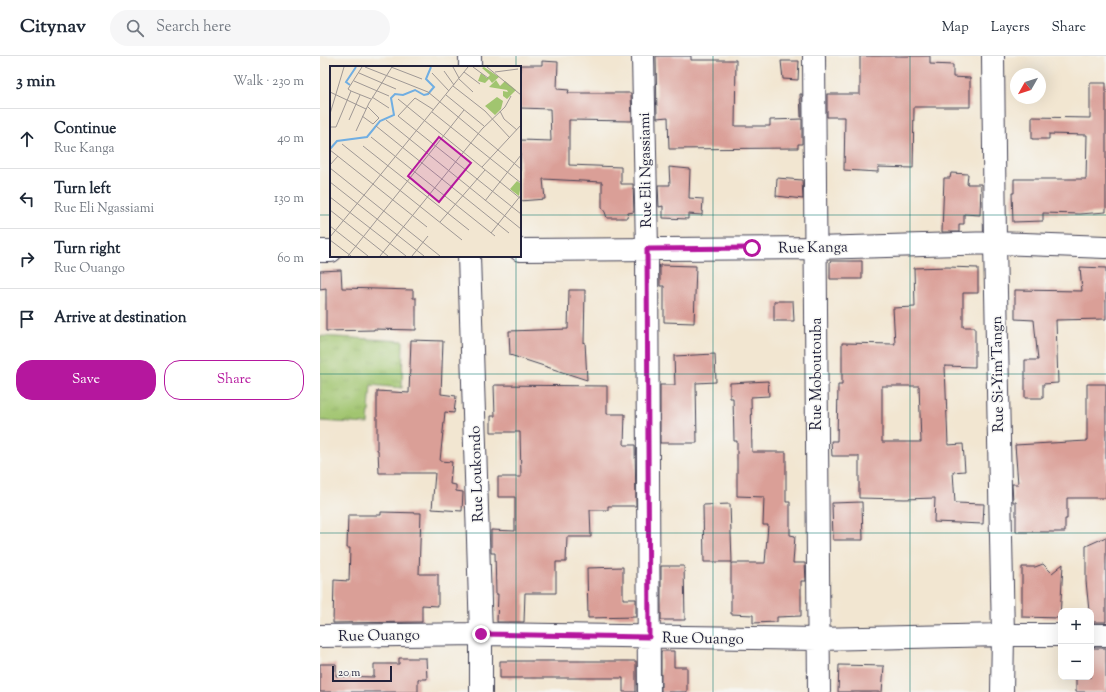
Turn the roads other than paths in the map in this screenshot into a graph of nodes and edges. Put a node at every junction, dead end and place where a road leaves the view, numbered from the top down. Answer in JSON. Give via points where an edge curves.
{"nodes":[{"id":1,"x":643,"y":56,"type":"edge"},
{"id":2,"x":814,"y":56,"type":"edge"},
{"id":3,"x":993,"y":56,"type":"edge"},
{"id":4,"x":994,"y":243,"type":"junction"},
{"id":5,"x":1106,"y":247,"type":"edge"},
{"id":6,"x":815,"y":248,"type":"junction"},
{"id":7,"x":647,"y":249,"type":"junction"},
{"id":8,"x":521,"y":250,"type":"edge"},
{"id":9,"x":330,"y":251,"type":"edge"},
{"id":10,"x":320,"y":252,"type":"edge"},
{"id":11,"x":469,"y":257,"type":"edge"},
{"id":12,"x":481,"y":634,"type":"junction"},
{"id":13,"x":1002,"y":635,"type":"junction"},
{"id":14,"x":1058,"y":635,"type":"edge"},
{"id":15,"x":1094,"y":635,"type":"edge"},
{"id":16,"x":1106,"y":635,"type":"edge"},
{"id":17,"x":320,"y":636,"type":"edge"},
{"id":18,"x":649,"y":637,"type":"junction"},
{"id":19,"x":817,"y":639,"type":"junction"},
{"id":20,"x":482,"y":692,"type":"edge"},
{"id":21,"x":649,"y":692,"type":"edge"},
{"id":22,"x":819,"y":692,"type":"edge"},
{"id":23,"x":1002,"y":692,"type":"edge"}],
"edges":[{"from":1,"to":7,"type":"street","name":"Rue Eli Ngassiami"},
{"from":2,"to":6,"type":"street","name":"Rue Moboutouba"},
{"from":3,"to":4,"type":"street","name":"Rue Si-Yim'Tangn"},
{"from":4,"to":5,"type":"street","name":"Rue Kanga"},
{"from":4,"to":6,"type":"street","name":"Rue Kanga"},
{"from":4,"to":13,"type":"street","name":"Rue Si-Yim'Tangn"},
{"from":6,"to":7,"type":"street","name":"Rue Kanga"},
{"from":6,"to":19,"type":"street","name":"Rue Moboutouba"},
{"from":7,"to":8,"type":"street","name":"Rue Kanga"},
{"from":7,"to":18,"type":"street","name":"Rue Eli Ngassiami"},
{"from":9,"to":10,"type":"street"},
{"from":11,"to":12,"type":"street","name":"Rue Loukondo"},
{"from":12,"to":17,"type":"street","name":"Rue Ouango"},
{"from":12,"to":18,"type":"street","name":"Rue Ouango"},
{"from":12,"to":20,"type":"street","name":"Rue Loukondo"},
{"from":13,"to":14,"type":"street","name":"Rue Ouango"},
{"from":13,"to":19,"type":"street","name":"Rue Ouango"},
{"from":13,"to":23,"type":"street","name":"Rue Si-Yim'Tangn"},
{"from":15,"to":16,"type":"street"},
{"from":18,"to":19,"type":"street","name":"Rue Ouango"},
{"from":18,"to":21,"type":"street","name":"Rue Eli Ngassiami"},
{"from":19,"to":22,"type":"street","name":"Rue Moboutouba"}]}
